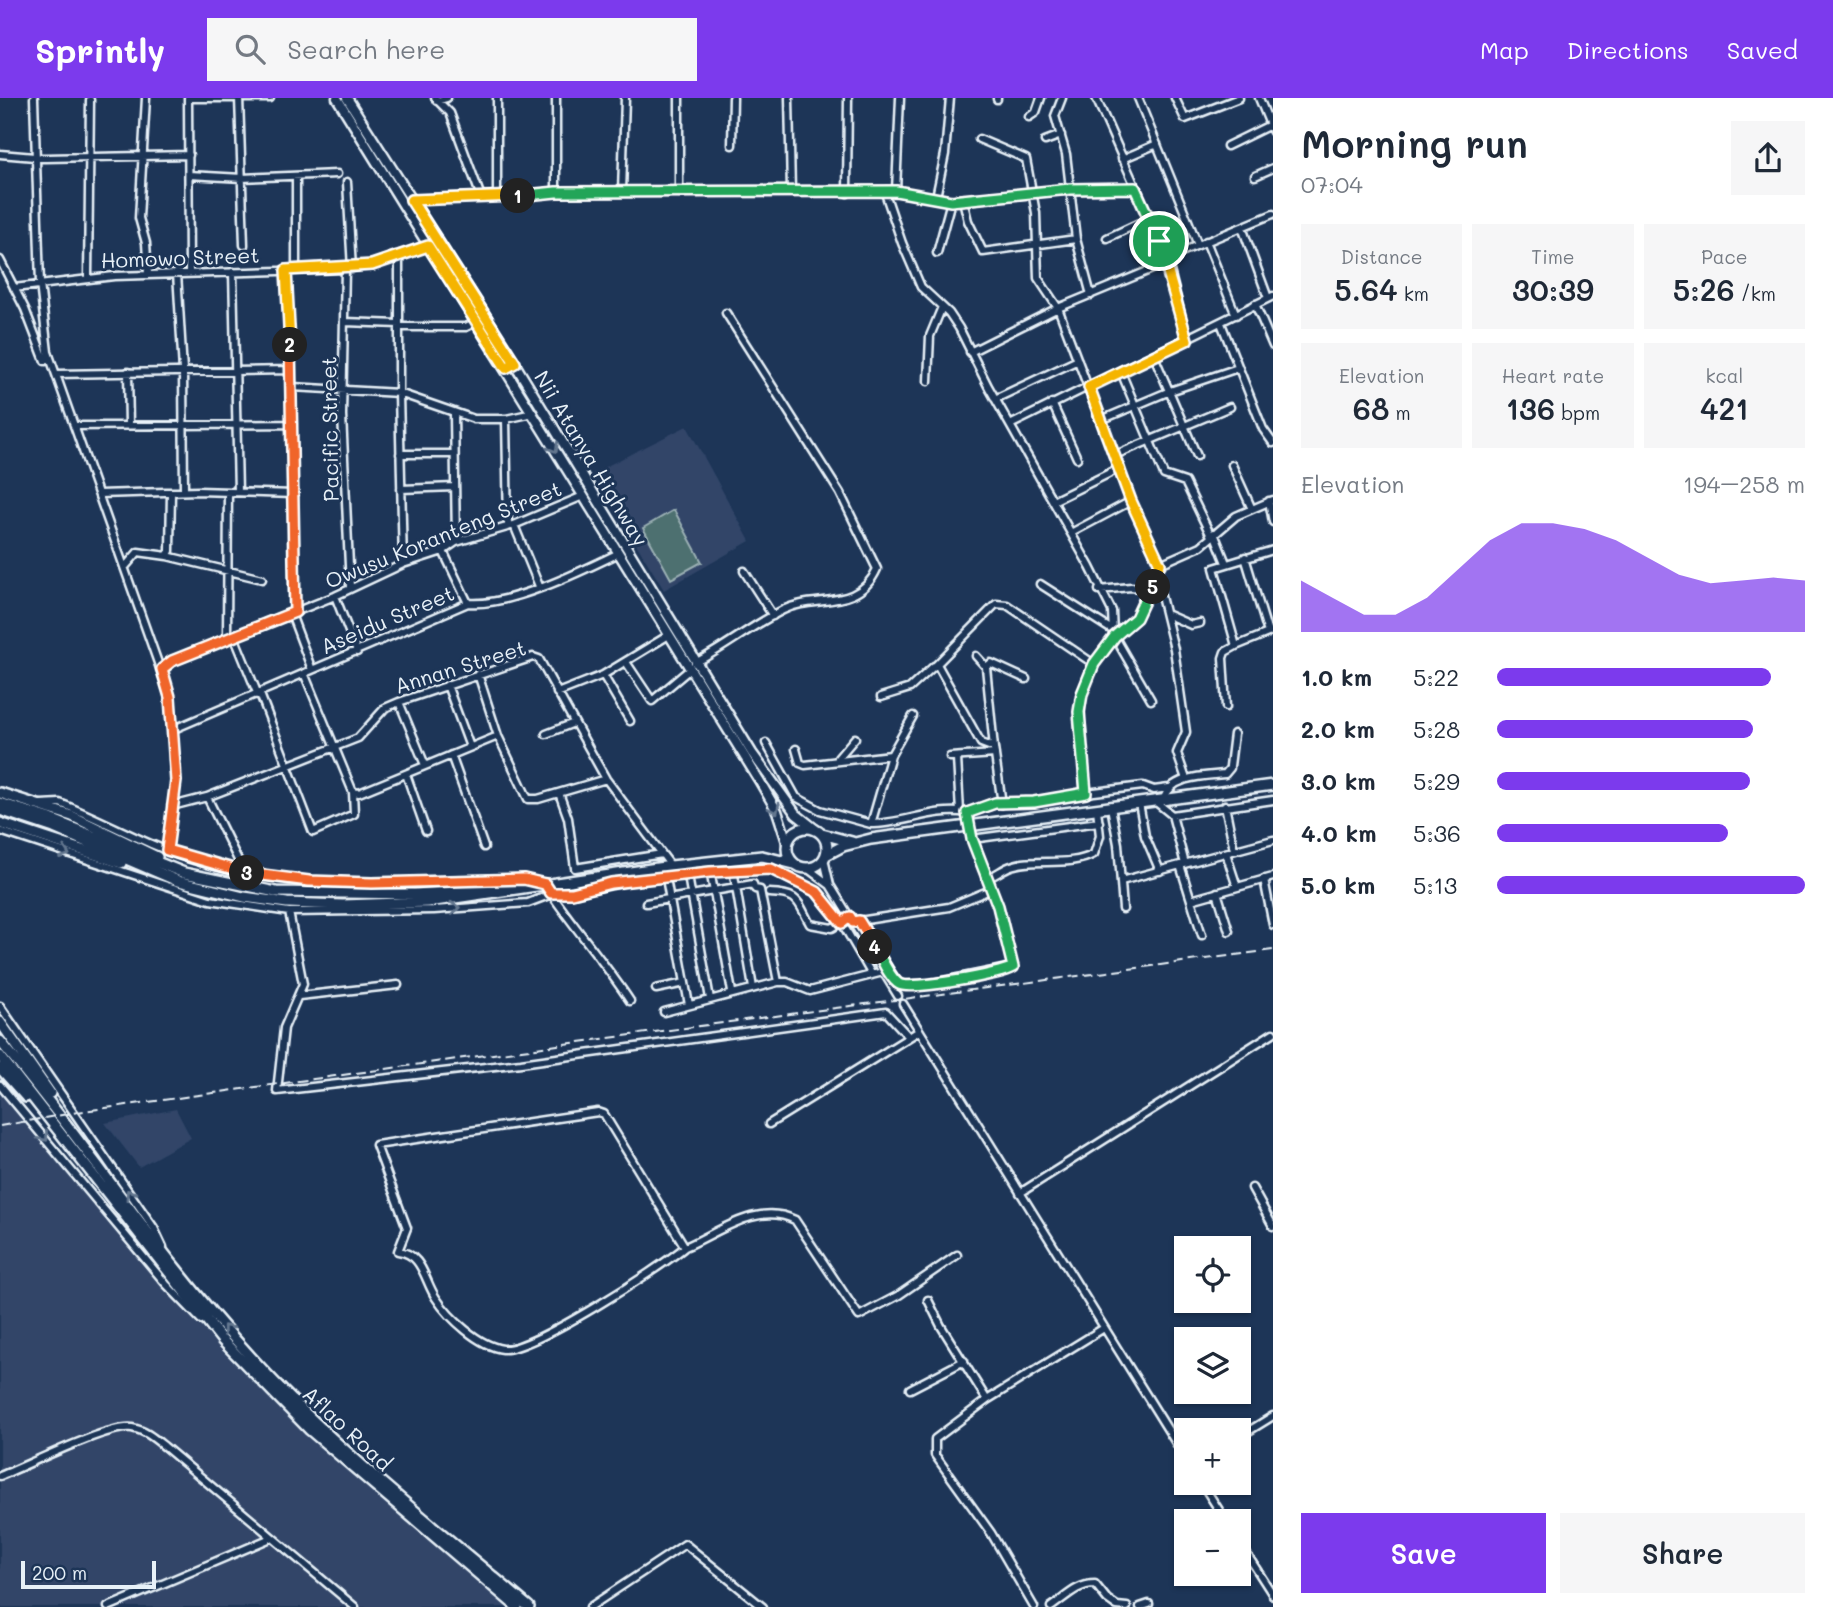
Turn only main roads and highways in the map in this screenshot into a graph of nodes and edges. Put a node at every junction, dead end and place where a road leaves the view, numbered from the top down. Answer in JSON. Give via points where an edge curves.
{"nodes":[{"id":1,"x":337,"y":98,"type":"edge"},
{"id":2,"x":347,"y":98,"type":"edge"},
{"id":3,"x":515,"y":363,"type":"junction"},
{"id":4,"x":506,"y":368,"type":"junction"},
{"id":5,"x":592,"y":503,"type":"junction"},
{"id":6,"x":693,"y":666,"type":"junction"},
{"id":7,"x":1273,"y":785,"type":"edge"},
{"id":8,"x":0,"y":793,"type":"edge"},
{"id":9,"x":0,"y":803,"type":"edge"},
{"id":10,"x":0,"y":810,"type":"edge"},
{"id":11,"x":0,"y":823,"type":"edge"},
{"id":12,"x":818,"y":831,"type":"junction"},
{"id":13,"x":854,"y":842,"type":"junction"},
{"id":14,"x":787,"y":843,"type":"junction"},
{"id":15,"x":110,"y":848,"type":"junction"},
{"id":16,"x":762,"y":856,"type":"junction"},
{"id":17,"x":825,"y":857,"type":"junction"},
{"id":18,"x":794,"y":864,"type":"junction"},
{"id":19,"x":153,"y":872,"type":"junction"},
{"id":20,"x":220,"y":882,"type":"junction"},
{"id":21,"x":529,"y":887,"type":"junction"},
{"id":22,"x":0,"y":1022,"type":"edge"},
{"id":23,"x":0,"y":1041,"type":"edge"},
{"id":24,"x":0,"y":1056,"type":"edge"},
{"id":25,"x":0,"y":1068,"type":"edge"},
{"id":26,"x":56,"y":1107,"type":"junction"},
{"id":27,"x":43,"y":1111,"type":"junction"},
{"id":28,"x":517,"y":1607,"type":"edge"},
{"id":29,"x":530,"y":1607,"type":"edge"}],
"edges":[{"from":1,"to":4,"type":"main road"},
{"from":2,"to":3,"type":"main road","name":"Nii Atanya Highway"},
{"from":3,"to":4,"type":"main road"},
{"from":3,"to":5,"type":"main road","name":"Nii Atanya Highway"},
{"from":4,"to":5,"type":"main road","one_way":true,"via":[[583,496]]},
{"from":5,"to":6,"type":"main road","name":"Nii Atanya Highway"},
{"from":5,"to":6,"type":"main road","via":[[617,554]]},
{"from":6,"to":12,"type":"main road","name":"Nii Atanya Highway","via":[[782,797]]},
{"from":6,"to":14,"type":"main road","one_way":true,"via":[[777,811]]},
{"from":7,"to":13,"type":"highway","via":[[1177,804],[1139,803]]},
{"from":8,"to":20,"type":"highway","via":[[39,804]]},
{"from":9,"to":15,"type":"highway","via":[[48,818]]},
{"from":10,"to":15,"type":"highway"},
{"from":11,"to":19,"type":"highway"},
{"from":12,"to":13,"type":"highway"},
{"from":12,"to":14,"type":"highway","via":[[808,827],[795,831]]},
{"from":12,"to":17,"type":"highway","via":[[826,841]]},
{"from":13,"to":17,"type":"highway"},
{"from":14,"to":16,"type":"highway"},
{"from":14,"to":18,"type":"highway"},
{"from":15,"to":19,"type":"highway"},
{"from":15,"to":20,"type":"highway"},
{"from":16,"to":18,"type":"highway"},
{"from":16,"to":21,"type":"highway","via":[[709,867],[652,868]]},
{"from":17,"to":18,"type":"highway","via":[[807,868]]},
{"from":19,"to":21,"type":"highway","via":[[212,890],[301,903],[428,902]]},
{"from":20,"to":21,"type":"highway","via":[[276,892],[362,895]]},
{"from":22,"to":26,"type":"highway"},
{"from":23,"to":26,"type":"highway","name":"Aflao Road"},
{"from":24,"to":27,"type":"highway","name":"Aflao Road"},
{"from":25,"to":27,"type":"highway"},
{"from":29,"to":26,"type":"highway","name":"Aflao Road","one_way":true,"via":[[296,1406],[165,1252]]},
{"from":27,"to":28,"type":"highway","name":"Aflao Road","via":[[222,1340],[310,1430]]}]}
